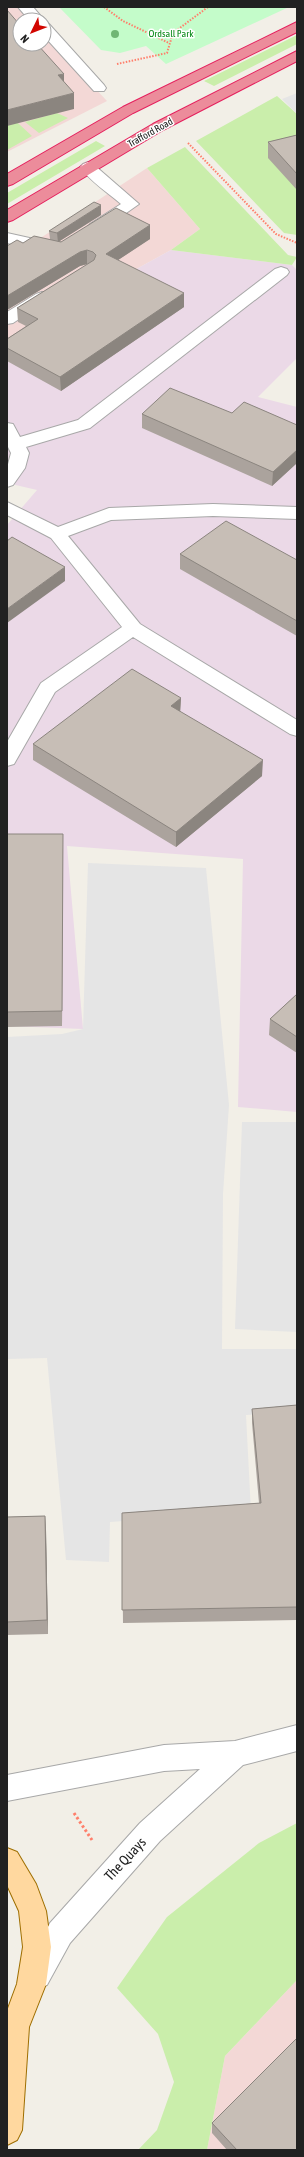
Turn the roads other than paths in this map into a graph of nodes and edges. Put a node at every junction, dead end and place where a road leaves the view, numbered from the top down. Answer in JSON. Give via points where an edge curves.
{"nodes":[{"id":1,"x":297,"y":26,"type":"edge"},
{"id":2,"x":52,"y":36,"type":"edge"},
{"id":3,"x":297,"y":55,"type":"edge"},
{"id":4,"x":99,"y":88,"type":"dead end"},
{"id":5,"x":88,"y":167,"type":"junction"},
{"id":6,"x":7,"y":181,"type":"edge"},
{"id":7,"x":7,"y":217,"type":"edge"},
{"id":8,"x":7,"y":238,"type":"edge"},
{"id":9,"x":280,"y":272,"type":"dead end"},
{"id":10,"x":54,"y":290,"type":"edge"},
{"id":11,"x":7,"y":319,"type":"edge"},
{"id":12,"x":7,"y":428,"type":"edge"},
{"id":13,"x":16,"y":444,"type":"junction"},
{"id":14,"x":7,"y":481,"type":"edge"},
{"id":15,"x":7,"y":508,"type":"edge"},
{"id":16,"x":297,"y":513,"type":"edge"},
{"id":17,"x":57,"y":534,"type":"junction"},
{"id":18,"x":133,"y":628,"type":"junction"},
{"id":19,"x":297,"y":729,"type":"edge"},
{"id":20,"x":7,"y":759,"type":"edge"},
{"id":21,"x":297,"y":1738,"type":"edge"},
{"id":22,"x":235,"y":1754,"type":"junction"},
{"id":23,"x":7,"y":1788,"type":"edge"},
{"id":24,"x":7,"y":1861,"type":"edge"},
{"id":25,"x":34,"y":1980,"type":"junction"},
{"id":26,"x":11,"y":2032,"type":"edge"},
{"id":27,"x":7,"y":2130,"type":"edge"}],
"edges":[{"from":1,"to":6,"type":"highway","via":[[128,110]]},
{"from":2,"to":4,"type":"street"},
{"from":3,"to":5,"type":"highway","name":"Trafford Road","via":[[158,127]]},
{"from":5,"to":7,"type":"highway","name":"Trafford Road"},
{"from":5,"to":8,"type":"street","via":[[97,178],[131,204],[61,249]]},
{"from":9,"to":13,"type":"street","via":[[84,424]]},
{"from":10,"to":11,"type":"street"},
{"from":12,"to":13,"type":"street"},
{"from":13,"to":14,"type":"street","via":[[20,453],[16,468]]},
{"from":15,"to":17,"type":"street"},
{"from":16,"to":17,"type":"street","via":[[213,510],[109,514]]},
{"from":17,"to":18,"type":"street"},
{"from":18,"to":19,"type":"street"},
{"from":18,"to":20,"type":"street","via":[[48,688]]},
{"from":21,"to":22,"type":"street","name":"The Quays"},
{"from":22,"to":23,"type":"street","name":"The Quays","via":[[164,1758]]},
{"from":22,"to":25,"type":"street","name":"The Quays","via":[[150,1832],[107,1879],[60,1933]]},
{"from":24,"to":25,"type":"main road","via":[[19,1877],[33,1909],[38,1945]]},
{"from":25,"to":26,"type":"main road"},
{"from":26,"to":27,"type":"main road"}]}
